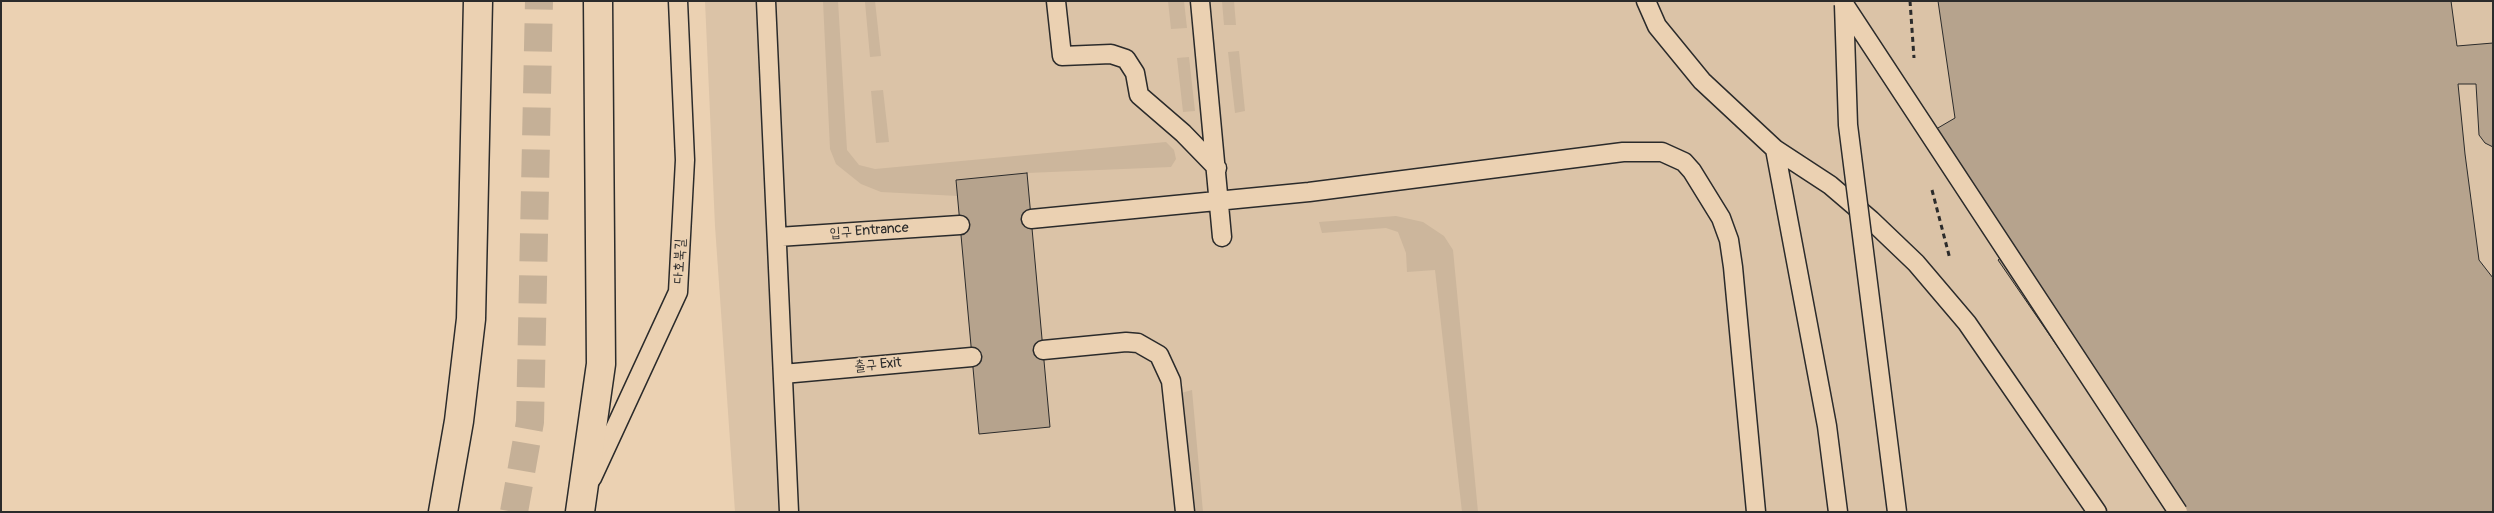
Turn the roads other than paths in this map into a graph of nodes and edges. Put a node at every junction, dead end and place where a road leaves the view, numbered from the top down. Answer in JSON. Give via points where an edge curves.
{"nodes":[{"id":1,"x":478,"y":1,"type":"edge"},
{"id":2,"x":598,"y":1,"type":"edge"},
{"id":3,"x":678,"y":1,"type":"edge"},
{"id":4,"x":766,"y":1,"type":"edge"},
{"id":5,"x":1056,"y":1,"type":"edge"},
{"id":6,"x":1200,"y":1,"type":"edge"},
{"id":7,"x":1646,"y":1,"type":"edge"},
{"id":8,"x":1844,"y":3,"type":"edge"},
{"id":9,"x":1775,"y":149,"type":"junction"},
{"id":10,"x":1217,"y":168,"type":"junction"},
{"id":11,"x":1220,"y":201,"type":"junction"},
{"id":12,"x":1031,"y":219,"type":"dead end"},
{"id":13,"x":960,"y":225,"type":"dead end"},
{"id":14,"x":778,"y":237,"type":"junction"},
{"id":15,"x":1222,"y":237,"type":"dead end"},
{"id":16,"x":1043,"y":350,"type":"dead end"},
{"id":17,"x":972,"y":357,"type":"dead end"},
{"id":18,"x":783,"y":374,"type":"junction"},
{"id":19,"x":582,"y":506,"type":"edge"},
{"id":20,"x":443,"y":512,"type":"edge"},
{"id":21,"x":789,"y":512,"type":"edge"},
{"id":22,"x":1185,"y":512,"type":"edge"},
{"id":23,"x":1756,"y":512,"type":"edge"},
{"id":24,"x":1838,"y":512,"type":"edge"},
{"id":25,"x":1897,"y":512,"type":"edge"},
{"id":26,"x":2097,"y":512,"type":"edge"},
{"id":27,"x":2178,"y":512,"type":"edge"}],
"edges":[{"from":1,"to":20,"type":"street","via":[[472,319]]},
{"from":2,"to":19,"type":"street","via":[[601,364]]},
{"from":3,"to":19,"type":"lane","name":"다호북길","via":[[685,160],[678,292]]},
{"from":4,"to":14,"type":"lane"},
{"from":5,"to":10,"type":"lane","via":[[1062,56],[1111,54],[1126,59],[1136,74],[1139,95]]},
{"from":6,"to":10,"type":"lane"},
{"from":7,"to":9,"type":"lane","via":[[1657,26],[1702,81]]},
{"from":8,"to":25,"type":"lane","bridge":true,"via":[[1848,125]]},
{"from":8,"to":27,"type":"lane","bridge":true},
{"from":9,"to":24,"type":"lane","via":[[1827,426]]},
{"from":9,"to":26,"type":"lane","via":[[1830,185],[1916,263],[1967,323]]},
{"from":10,"to":11,"type":"lane"},
{"from":11,"to":12,"type":"lane"},
{"from":11,"to":15,"type":"lane"},
{"from":11,"to":23,"type":"lane","via":[[1623,152],[1662,152],[1684,162],[1707,193],[1729,240]]},
{"from":13,"to":14,"type":"lane","name":"입구 Entrance"},
{"from":14,"to":18,"type":"lane"},
{"from":16,"to":22,"type":"lane","via":[[1126,342],[1138,343],[1160,355],[1171,381]]},
{"from":17,"to":18,"type":"lane","name":"출구 Exit"},
{"from":18,"to":21,"type":"lane"}]}
